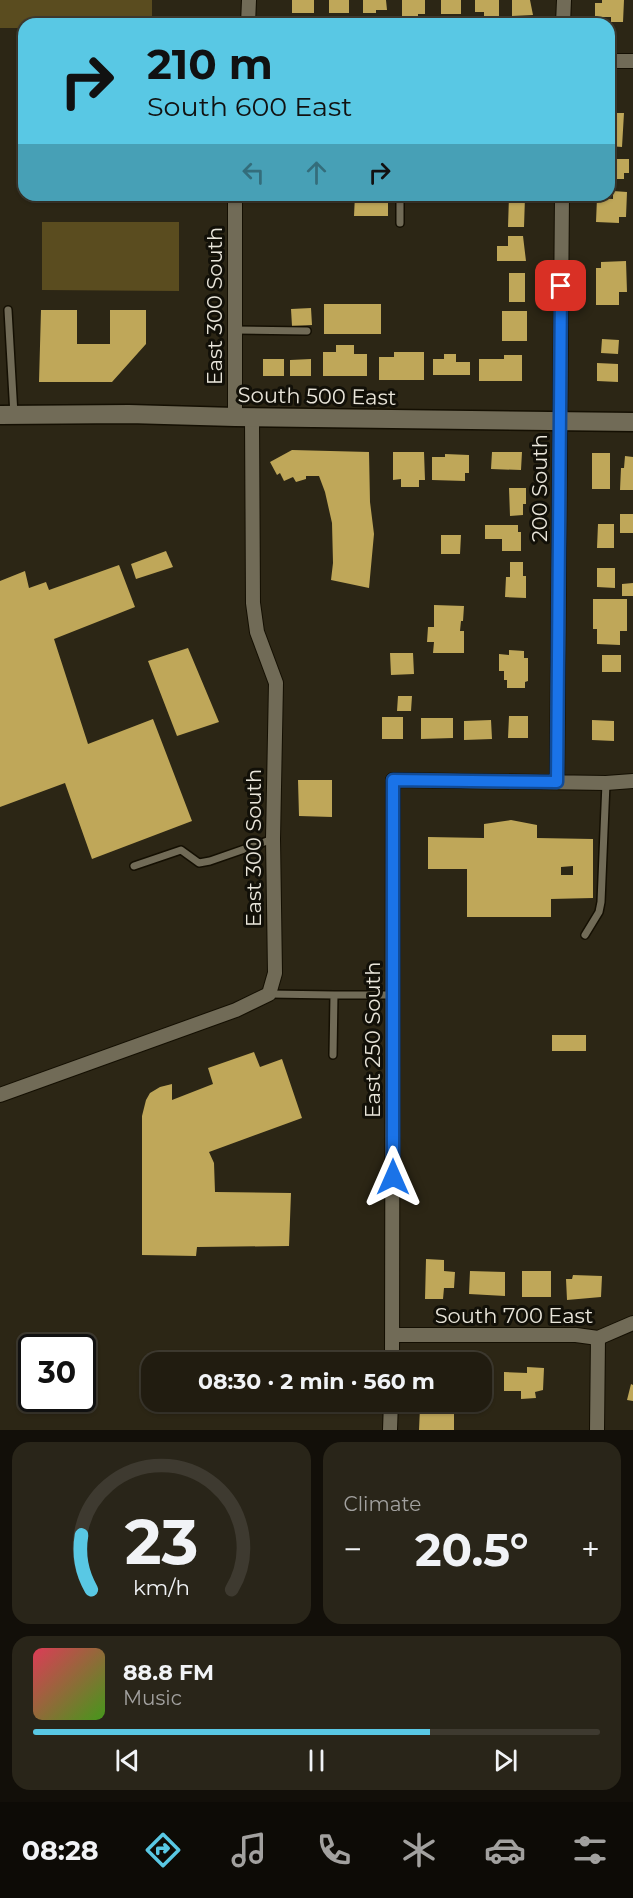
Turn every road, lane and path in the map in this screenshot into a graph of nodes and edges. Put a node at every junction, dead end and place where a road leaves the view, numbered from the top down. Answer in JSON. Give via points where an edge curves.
{"nodes":[{"id":1,"x":249,"y":0,"type":"edge"},
{"id":2,"x":564,"y":0,"type":"edge"},
{"id":3,"x":248,"y":18,"type":"edge"},
{"id":4,"x":563,"y":18,"type":"edge"},
{"id":5,"x":615,"y":61,"type":"edge"},
{"id":6,"x":633,"y":61,"type":"edge"},
{"id":7,"x":235,"y":201,"type":"edge"},
{"id":8,"x":400,"y":201,"type":"edge"},
{"id":9,"x":562,"y":201,"type":"edge"},
{"id":10,"x":400,"y":223,"type":"dead end"},
{"id":11,"x":8,"y":310,"type":"dead end"},
{"id":12,"x":236,"y":330,"type":"junction"},
{"id":13,"x":307,"y":331,"type":"dead end"},
{"id":14,"x":7,"y":415,"type":"edge"},
{"id":15,"x":243,"y":417,"type":"junction"},
{"id":16,"x":560,"y":421,"type":"junction"},
{"id":17,"x":633,"y":422,"type":"edge"},
{"id":18,"x":633,"y":781,"type":"edge"},
{"id":19,"x":557,"y":782,"type":"junction"},
{"id":20,"x":606,"y":783,"type":"junction"},
{"id":21,"x":273,"y":839,"type":"junction"},
{"id":22,"x":134,"y":866,"type":"dead end"},
{"id":23,"x":585,"y":935,"type":"dead end"},
{"id":24,"x":269,"y":994,"type":"junction"},
{"id":25,"x":334,"y":995,"type":"junction"},
{"id":26,"x":393,"y":995,"type":"junction"},
{"id":27,"x":333,"y":1055,"type":"dead end"},
{"id":28,"x":0,"y":1095,"type":"edge"},
{"id":29,"x":633,"y":1323,"type":"edge"},
{"id":30,"x":393,"y":1335,"type":"junction"},
{"id":31,"x":598,"y":1338,"type":"junction"},
{"id":32,"x":392,"y":1352,"type":"edge"},
{"id":33,"x":391,"y":1412,"type":"edge"},
{"id":34,"x":390,"y":1430,"type":"edge"},
{"id":35,"x":597,"y":1430,"type":"edge"}],
"edges":[{"from":1,"to":3,"type":"street"},
{"from":2,"to":4,"type":"street"},
{"from":5,"to":6,"type":"street"},
{"from":7,"to":12,"type":"street","name":"East 300 South"},
{"from":8,"to":10,"type":"lane"},
{"from":9,"to":16,"type":"street","name":"200 South"},
{"from":11,"to":14,"type":"lane"},
{"from":12,"to":13,"type":"lane"},
{"from":12,"to":15,"type":"street","name":"East 300 South"},
{"from":14,"to":15,"type":"street","name":"South 500 East"},
{"from":15,"to":16,"type":"street","name":"South 500 East"},
{"from":15,"to":21,"type":"street","name":"East 300 South","via":[[253,603],[257,632],[276,683]]},
{"from":16,"to":17,"type":"street","name":"South 500 East"},
{"from":16,"to":19,"type":"street","name":"200 South"},
{"from":18,"to":20,"type":"street"},
{"from":19,"to":20,"type":"street"},
{"from":19,"to":26,"type":"street","name":"East 250 South","via":[[393,780]]},
{"from":20,"to":23,"type":"lane","via":[[602,902]]},
{"from":21,"to":22,"type":"lane","via":[[210,861],[198,863],[181,850]]},
{"from":21,"to":24,"type":"street","name":"East 300 South","via":[[275,973]]},
{"from":24,"to":25,"type":"lane"},
{"from":24,"to":28,"type":"street","via":[[237,1010]]},
{"from":25,"to":26,"type":"lane"},
{"from":25,"to":27,"type":"lane"},
{"from":26,"to":30,"type":"street","name":"East 250 South"},
{"from":29,"to":31,"type":"street","name":"South 700 East"},
{"from":30,"to":31,"type":"street","name":"South 700 East"},
{"from":30,"to":32,"type":"street","name":"East 250 South"},
{"from":31,"to":35,"type":"street"},
{"from":33,"to":34,"type":"street"}]}
